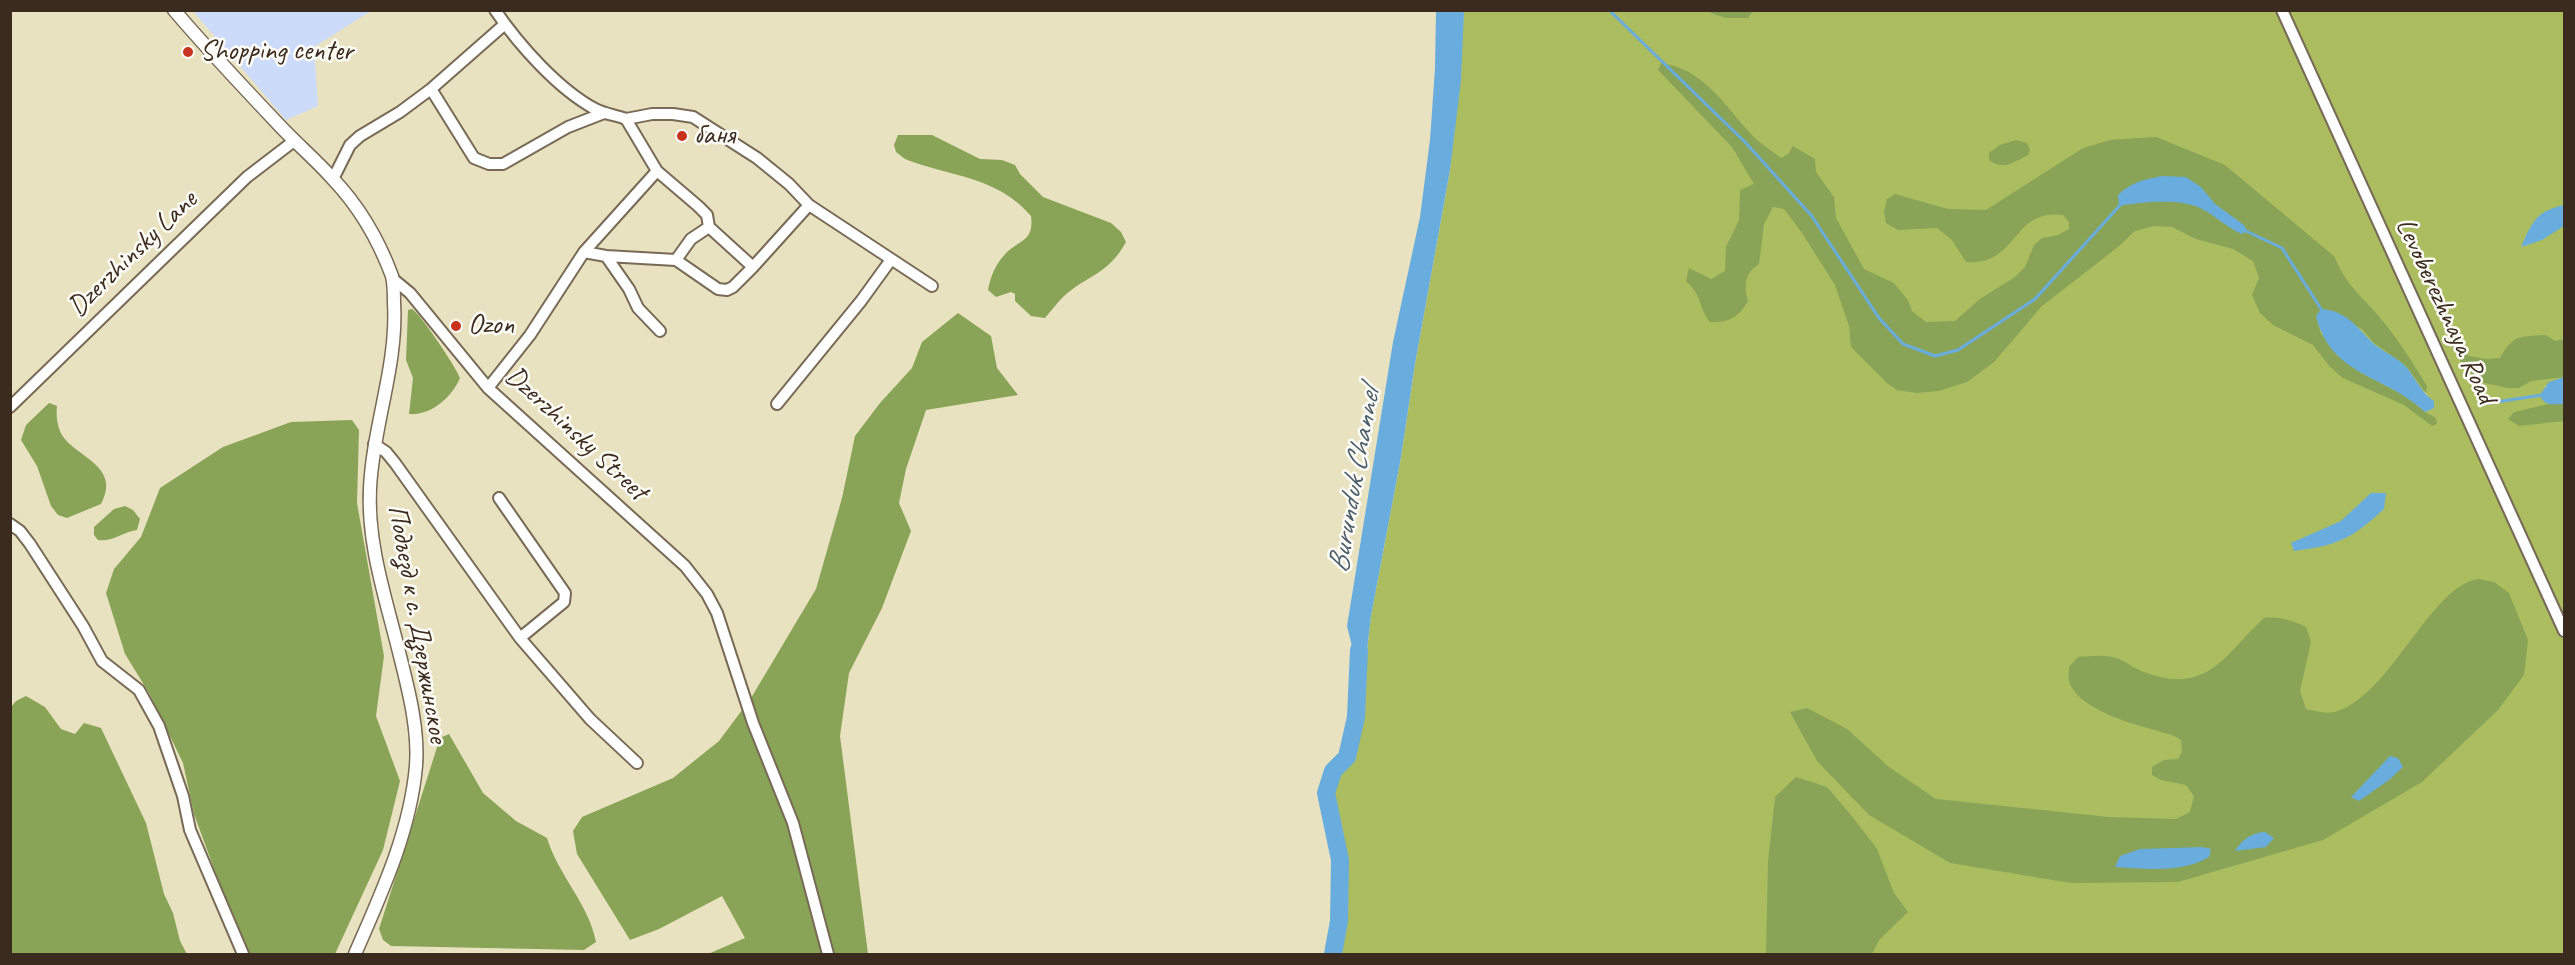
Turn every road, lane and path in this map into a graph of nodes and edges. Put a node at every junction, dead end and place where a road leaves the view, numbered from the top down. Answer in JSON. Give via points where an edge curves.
{"nodes":[{"id":1,"x":174,"y":10,"type":"edge"},
{"id":2,"x":495,"y":10,"type":"edge"},
{"id":3,"x":2282,"y":10,"type":"edge"},
{"id":4,"x":505,"y":24,"type":"junction"},
{"id":5,"x":431,"y":89,"type":"junction"},
{"id":6,"x":604,"y":112,"type":"junction"},
{"id":7,"x":626,"y":119,"type":"junction"},
{"id":8,"x":294,"y":141,"type":"junction"},
{"id":9,"x":657,"y":171,"type":"junction"},
{"id":10,"x":333,"y":179,"type":"junction"},
{"id":11,"x":809,"y":205,"type":"junction"},
{"id":12,"x":709,"y":227,"type":"junction"},
{"id":13,"x":584,"y":252,"type":"junction"},
{"id":14,"x":606,"y":256,"type":"junction"},
{"id":15,"x":676,"y":260,"type":"junction"},
{"id":16,"x":890,"y":261,"type":"junction"},
{"id":17,"x":753,"y":267,"type":"junction"},
{"id":18,"x":393,"y":279,"type":"junction"},
{"id":19,"x":932,"y":286,"type":"dead end"},
{"id":20,"x":660,"y":331,"type":"dead end"},
{"id":21,"x":488,"y":388,"type":"junction"},
{"id":22,"x":777,"y":404,"type":"dead end"},
{"id":23,"x":10,"y":407,"type":"edge"},
{"id":24,"x":374,"y":444,"type":"junction"},
{"id":25,"x":499,"y":498,"type":"dead end"},
{"id":26,"x":11,"y":524,"type":"edge"},
{"id":27,"x":2565,"y":631,"type":"edge"},
{"id":28,"x":520,"y":638,"type":"junction"},
{"id":29,"x":637,"y":763,"type":"dead end"},
{"id":30,"x":243,"y":954,"type":"edge"},
{"id":31,"x":355,"y":954,"type":"edge"},
{"id":32,"x":828,"y":954,"type":"edge"}],
"edges":[{"from":1,"to":8,"type":"street","name":"Dzerzhinsky Street"},
{"from":2,"to":4,"type":"street"},
{"from":3,"to":27,"type":"street","name":"Levoberezhnaya Road"},
{"from":4,"to":5,"type":"street"},
{"from":4,"to":6,"type":"street","via":[[571,93]]},
{"from":5,"to":6,"type":"street","via":[[474,158],[489,165],[503,164],[568,126]]},
{"from":5,"to":10,"type":"street","via":[[360,136],[350,146]]},
{"from":6,"to":7,"type":"street"},
{"from":7,"to":9,"type":"street"},
{"from":7,"to":11,"type":"street","via":[[652,114],[693,117],[757,158]]},
{"from":8,"to":10,"type":"street","name":"Dzerzhinsky Street"},
{"from":8,"to":23,"type":"street","name":"Dzerzhinsky Lane","via":[[247,177]]},
{"from":9,"to":12,"type":"street","via":[[699,206],[707,215]]},
{"from":9,"to":13,"type":"street"},
{"from":10,"to":18,"type":"street","name":"Dzerzhinsky Street","via":[[378,244]]},
{"from":11,"to":16,"type":"street"},
{"from":11,"to":17,"type":"street"},
{"from":12,"to":15,"type":"street","via":[[691,239]]},
{"from":12,"to":17,"type":"street"},
{"from":13,"to":14,"type":"street"},
{"from":13,"to":21,"type":"street","via":[[542,319]]},
{"from":14,"to":15,"type":"street"},
{"from":14,"to":20,"type":"street","via":[[638,308]]},
{"from":15,"to":17,"type":"street","via":[[718,289],[727,290]]},
{"from":16,"to":19,"type":"street"},
{"from":16,"to":22,"type":"street"},
{"from":18,"to":21,"type":"street","name":"Dzerzhinsky Street","via":[[410,293]]},
{"from":18,"to":24,"type":"street","name":"Подъезд к с. Дзержинское","via":[[396,322]]},
{"from":21,"to":32,"type":"street","name":"Dzerzhinsky Street","via":[[696,579],[717,614],[793,823]]},
{"from":24,"to":28,"type":"street","via":[[395,463]]},
{"from":24,"to":31,"type":"street","name":"Подъезд к с. Дзержинское","via":[[370,522],[411,706],[416,764],[400,841]]},
{"from":25,"to":28,"type":"street","via":[[565,592],[564,602]]},
{"from":26,"to":30,"type":"street","via":[[36,553],[102,661],[140,690],[159,726],[183,796],[190,830]]},
{"from":28,"to":29,"type":"street","via":[[590,719]]}]}
